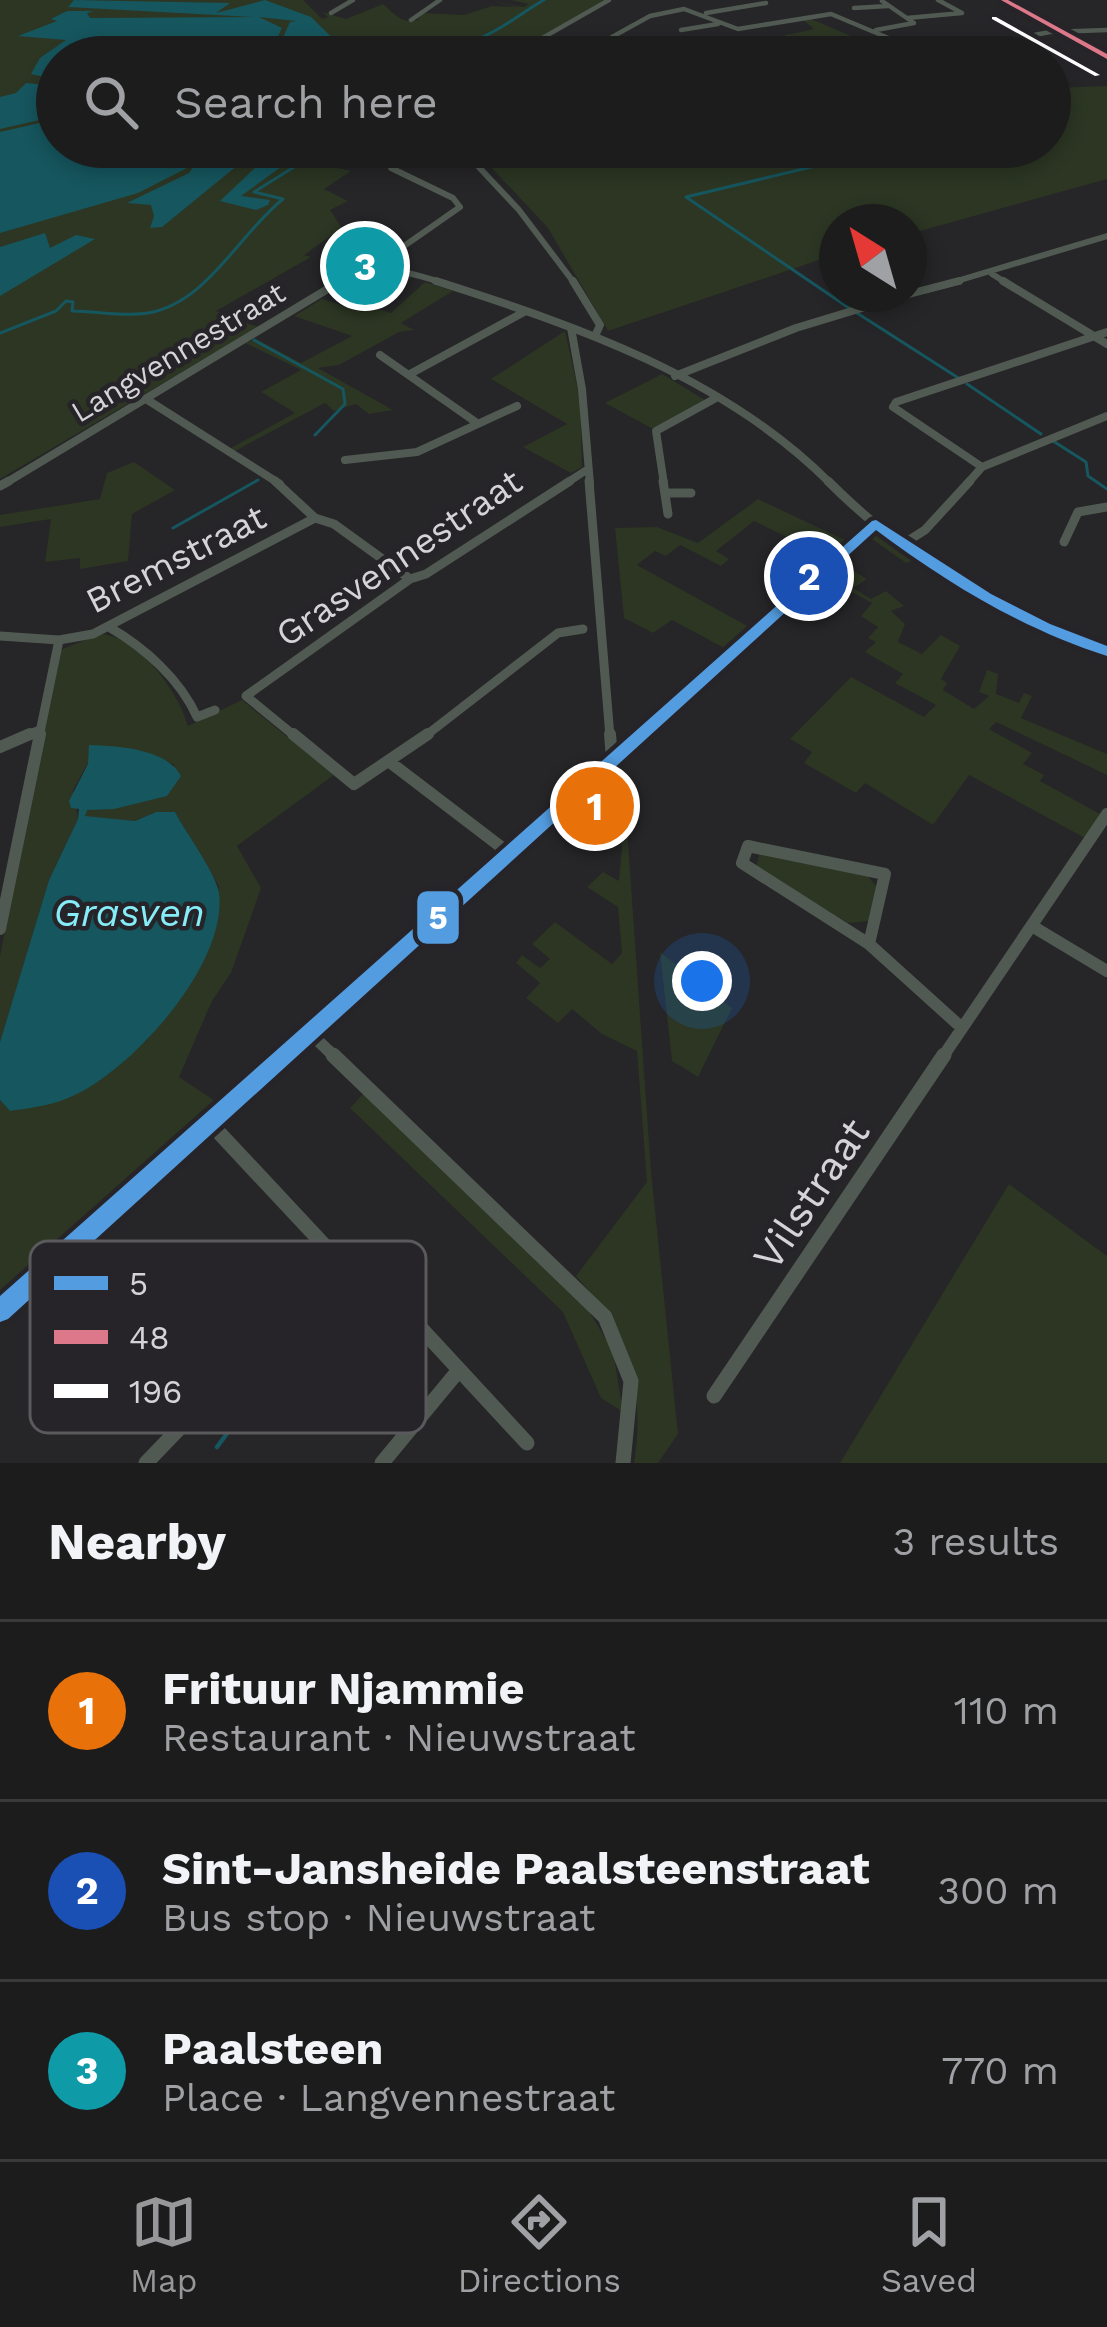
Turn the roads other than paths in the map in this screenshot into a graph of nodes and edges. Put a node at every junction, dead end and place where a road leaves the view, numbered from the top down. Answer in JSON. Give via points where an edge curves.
{"nodes":[{"id":1,"x":353,"y":0,"type":"edge"},
{"id":2,"x":440,"y":0,"type":"edge"},
{"id":3,"x":609,"y":0,"type":"edge"},
{"id":4,"x":938,"y":0,"type":"edge"},
{"id":5,"x":1004,"y":0,"type":"edge"},
{"id":6,"x":1014,"y":0,"type":"edge"},
{"id":7,"x":766,"y":3,"type":"edge"},
{"id":8,"x":885,"y":4,"type":"edge"},
{"id":9,"x":859,"y":9,"type":"dead end"},
{"id":10,"x":331,"y":13,"type":"dead end"},
{"id":11,"x":702,"y":14,"type":"junction"},
{"id":12,"x":907,"y":18,"type":"junction"},
{"id":13,"x":411,"y":20,"type":"dead end"},
{"id":14,"x":722,"y":23,"type":"junction"},
{"id":15,"x":753,"y":27,"type":"junction"},
{"id":16,"x":681,"y":30,"type":"dead end"},
{"id":17,"x":1107,"y":30,"type":"edge"},
{"id":18,"x":873,"y":31,"type":"junction"},
{"id":19,"x":1067,"y":32,"type":"junction"},
{"id":20,"x":547,"y":36,"type":"edge"},
{"id":21,"x":614,"y":36,"type":"edge"},
{"id":22,"x":772,"y":36,"type":"edge"},
{"id":23,"x":885,"y":36,"type":"edge"},
{"id":24,"x":1024,"y":36,"type":"edge"},
{"id":25,"x":1107,"y":54,"type":"edge"},
{"id":26,"x":391,"y":168,"type":"edge"},
{"id":27,"x":479,"y":168,"type":"edge"},
{"id":28,"x":1107,"y":236,"type":"edge"},
{"id":29,"x":385,"y":268,"type":"junction"},
{"id":30,"x":991,"y":274,"type":"junction"},
{"id":31,"x":927,"y":290,"type":"edge"},
{"id":32,"x":524,"y":312,"type":"junction"},
{"id":33,"x":849,"y":312,"type":"edge"},
{"id":34,"x":571,"y":328,"type":"junction"},
{"id":35,"x":1107,"y":332,"type":"edge"},
{"id":36,"x":596,"y":334,"type":"junction"},
{"id":37,"x":1094,"y":337,"type":"junction"},
{"id":38,"x":1107,"y":344,"type":"edge"},
{"id":39,"x":380,"y":355,"type":"dead end"},
{"id":40,"x":410,"y":374,"type":"junction"},
{"id":41,"x":676,"y":376,"type":"junction"},
{"id":42,"x":716,"y":398,"type":"junction"},
{"id":43,"x":146,"y":399,"type":"junction"},
{"id":44,"x":517,"y":406,"type":"dead end"},
{"id":45,"x":1107,"y":416,"type":"edge"},
{"id":46,"x":477,"y":423,"type":"junction"},
{"id":47,"x":345,"y":460,"type":"dead end"},
{"id":48,"x":982,"y":467,"type":"junction"},
{"id":49,"x":585,"y":471,"type":"junction"},
{"id":50,"x":0,"y":486,"type":"edge"},
{"id":51,"x":665,"y":493,"type":"junction"},
{"id":52,"x":691,"y":493,"type":"dead end"},
{"id":53,"x":1107,"y":507,"type":"edge"},
{"id":54,"x":668,"y":514,"type":"dead end"},
{"id":55,"x":315,"y":518,"type":"junction"},
{"id":56,"x":876,"y":524,"type":"junction"},
{"id":57,"x":1064,"y":542,"type":"dead end"},
{"id":58,"x":903,"y":544,"type":"junction"},
{"id":59,"x":410,"y":579,"type":"junction"},
{"id":60,"x":109,"y":627,"type":"junction"},
{"id":61,"x":583,"y":629,"type":"dead end"},
{"id":62,"x":0,"y":636,"type":"edge"},
{"id":63,"x":59,"y":640,"type":"junction"},
{"id":64,"x":1107,"y":651,"type":"edge"},
{"id":65,"x":215,"y":710,"type":"dead end"},
{"id":66,"x":40,"y":730,"type":"junction"},
{"id":67,"x":0,"y":747,"type":"edge"},
{"id":68,"x":613,"y":759,"type":"junction"},
{"id":69,"x":391,"y":763,"type":"junction"},
{"id":70,"x":1107,"y":814,"type":"edge"},
{"id":71,"x":509,"y":853,"type":"junction"},
{"id":72,"x":1032,"y":926,"type":"junction"},
{"id":73,"x":0,"y":929,"type":"edge"},
{"id":74,"x":869,"y":944,"type":"junction"},
{"id":75,"x":1107,"y":971,"type":"edge"},
{"id":76,"x":962,"y":1028,"type":"junction"},
{"id":77,"x":310,"y":1034,"type":"junction"},
{"id":78,"x":210,"y":1123,"type":"junction"},
{"id":79,"x":78,"y":1241,"type":"edge"},
{"id":80,"x":320,"y":1241,"type":"edge"},
{"id":81,"x":30,"y":1284,"type":"edge"},
{"id":82,"x":0,"y":1311,"type":"edge"},
{"id":83,"x":426,"y":1334,"type":"edge"},
{"id":84,"x":459,"y":1370,"type":"junction"},
{"id":85,"x":714,"y":1396,"type":"dead end"},
{"id":86,"x":426,"y":1410,"type":"edge"},
{"id":87,"x":175,"y":1433,"type":"edge"},
{"id":88,"x":407,"y":1433,"type":"edge"},
{"id":89,"x":527,"y":1443,"type":"dead end"},
{"id":90,"x":146,"y":1463,"type":"edge"},
{"id":91,"x":382,"y":1463,"type":"edge"},
{"id":92,"x":622,"y":1463,"type":"edge"}],
"edges":[{"from":1,"to":10,"type":"street"},
{"from":2,"to":13,"type":"street"},
{"from":3,"to":20,"type":"street"},
{"from":4,"to":12,"type":"street","via":[[962,14]]},
{"from":5,"to":19,"type":"main road"},
{"from":6,"to":19,"type":"main road"},
{"from":7,"to":11,"type":"street"},
{"from":8,"to":9,"type":"street"},
{"from":8,"to":12,"type":"street"},
{"from":11,"to":14,"type":"street"},
{"from":11,"to":21,"type":"street","via":[[650,16]]},
{"from":12,"to":18,"type":"street","via":[[914,23]]},
{"from":14,"to":15,"type":"street"},
{"from":14,"to":16,"type":"street"},
{"from":15,"to":18,"type":"street","via":[[825,14]]},
{"from":15,"to":22,"type":"street"},
{"from":17,"to":19,"type":"street"},
{"from":18,"to":23,"type":"street"},
{"from":19,"to":24,"type":"street"},
{"from":19,"to":25,"type":"main road"},
{"from":26,"to":29,"type":"street","via":[[460,207],[387,258]]},
{"from":27,"to":36,"type":"street","via":[[586,296],[600,325]]},
{"from":28,"to":30,"type":"street"},
{"from":29,"to":32,"type":"street"},
{"from":29,"to":43,"type":"street","name":"Langvennestraat","via":[[346,278]]},
{"from":30,"to":31,"type":"street"},
{"from":30,"to":37,"type":"street"},
{"from":32,"to":34,"type":"street"},
{"from":32,"to":40,"type":"street"},
{"from":33,"to":41,"type":"street"},
{"from":34,"to":36,"type":"street"},
{"from":34,"to":49,"type":"street"},
{"from":35,"to":37,"type":"street"},
{"from":36,"to":41,"type":"street"},
{"from":37,"to":38,"type":"street"},
{"from":37,"to":48,"type":"street","via":[[899,411]]},
{"from":39,"to":40,"type":"street"},
{"from":40,"to":46,"type":"street"},
{"from":41,"to":42,"type":"street"},
{"from":42,"to":51,"type":"street","via":[[656,431]]},
{"from":42,"to":56,"type":"street","via":[[790,444]]},
{"from":43,"to":50,"type":"street","name":"Langvennestraat"},
{"from":43,"to":55,"type":"street","name":"Bremstraat","via":[[263,473]]},
{"from":44,"to":46,"type":"street"},
{"from":45,"to":48,"type":"street"},
{"from":46,"to":47,"type":"street","via":[[417,452]]},
{"from":48,"to":58,"type":"street"},
{"from":49,"to":59,"type":"street","name":"Grasvennestraat"},
{"from":49,"to":68,"type":"street"},
{"from":51,"to":52,"type":"street"},
{"from":51,"to":54,"type":"street"},
{"from":53,"to":57,"type":"street","via":[[1078,512]]},
{"from":55,"to":59,"type":"street","name":"Bremstraat"},
{"from":55,"to":60,"type":"street","name":"Bremstraat"},
{"from":56,"to":58,"type":"street"},
{"from":56,"to":68,"type":"street"},
{"from":58,"to":64,"type":"street","via":[[1024,622]]},
{"from":59,"to":69,"type":"street","name":"Grasvennestraat","via":[[246,696],[354,784]]},
{"from":60,"to":63,"type":"street","name":"Bremstraat"},
{"from":60,"to":65,"type":"street","via":[[142,644],[188,694],[197,717]]},
{"from":61,"to":69,"type":"street","via":[[558,633]]},
{"from":62,"to":63,"type":"street"},
{"from":63,"to":66,"type":"street"},
{"from":66,"to":67,"type":"street"},
{"from":66,"to":73,"type":"street"},
{"from":68,"to":71,"type":"street"},
{"from":69,"to":71,"type":"street"},
{"from":70,"to":72,"type":"street","name":"Vilstraat"},
{"from":71,"to":77,"type":"street"},
{"from":72,"to":75,"type":"street"},
{"from":72,"to":76,"type":"street","name":"Vilstraat"},
{"from":74,"to":74,"type":"street","via":[[885,874],[748,845],[742,862]]},
{"from":74,"to":76,"type":"street"},
{"from":76,"to":85,"type":"street","name":"Vilstraat"},
{"from":77,"to":78,"type":"street"},
{"from":77,"to":92,"type":"street","via":[[605,1317],[631,1381]]},
{"from":78,"to":79,"type":"street"},
{"from":78,"to":80,"type":"street"},
{"from":81,"to":82,"type":"street"},
{"from":83,"to":84,"type":"street"},
{"from":84,"to":86,"type":"street"},
{"from":84,"to":89,"type":"street"},
{"from":87,"to":90,"type":"street"},
{"from":88,"to":91,"type":"street"}]}
